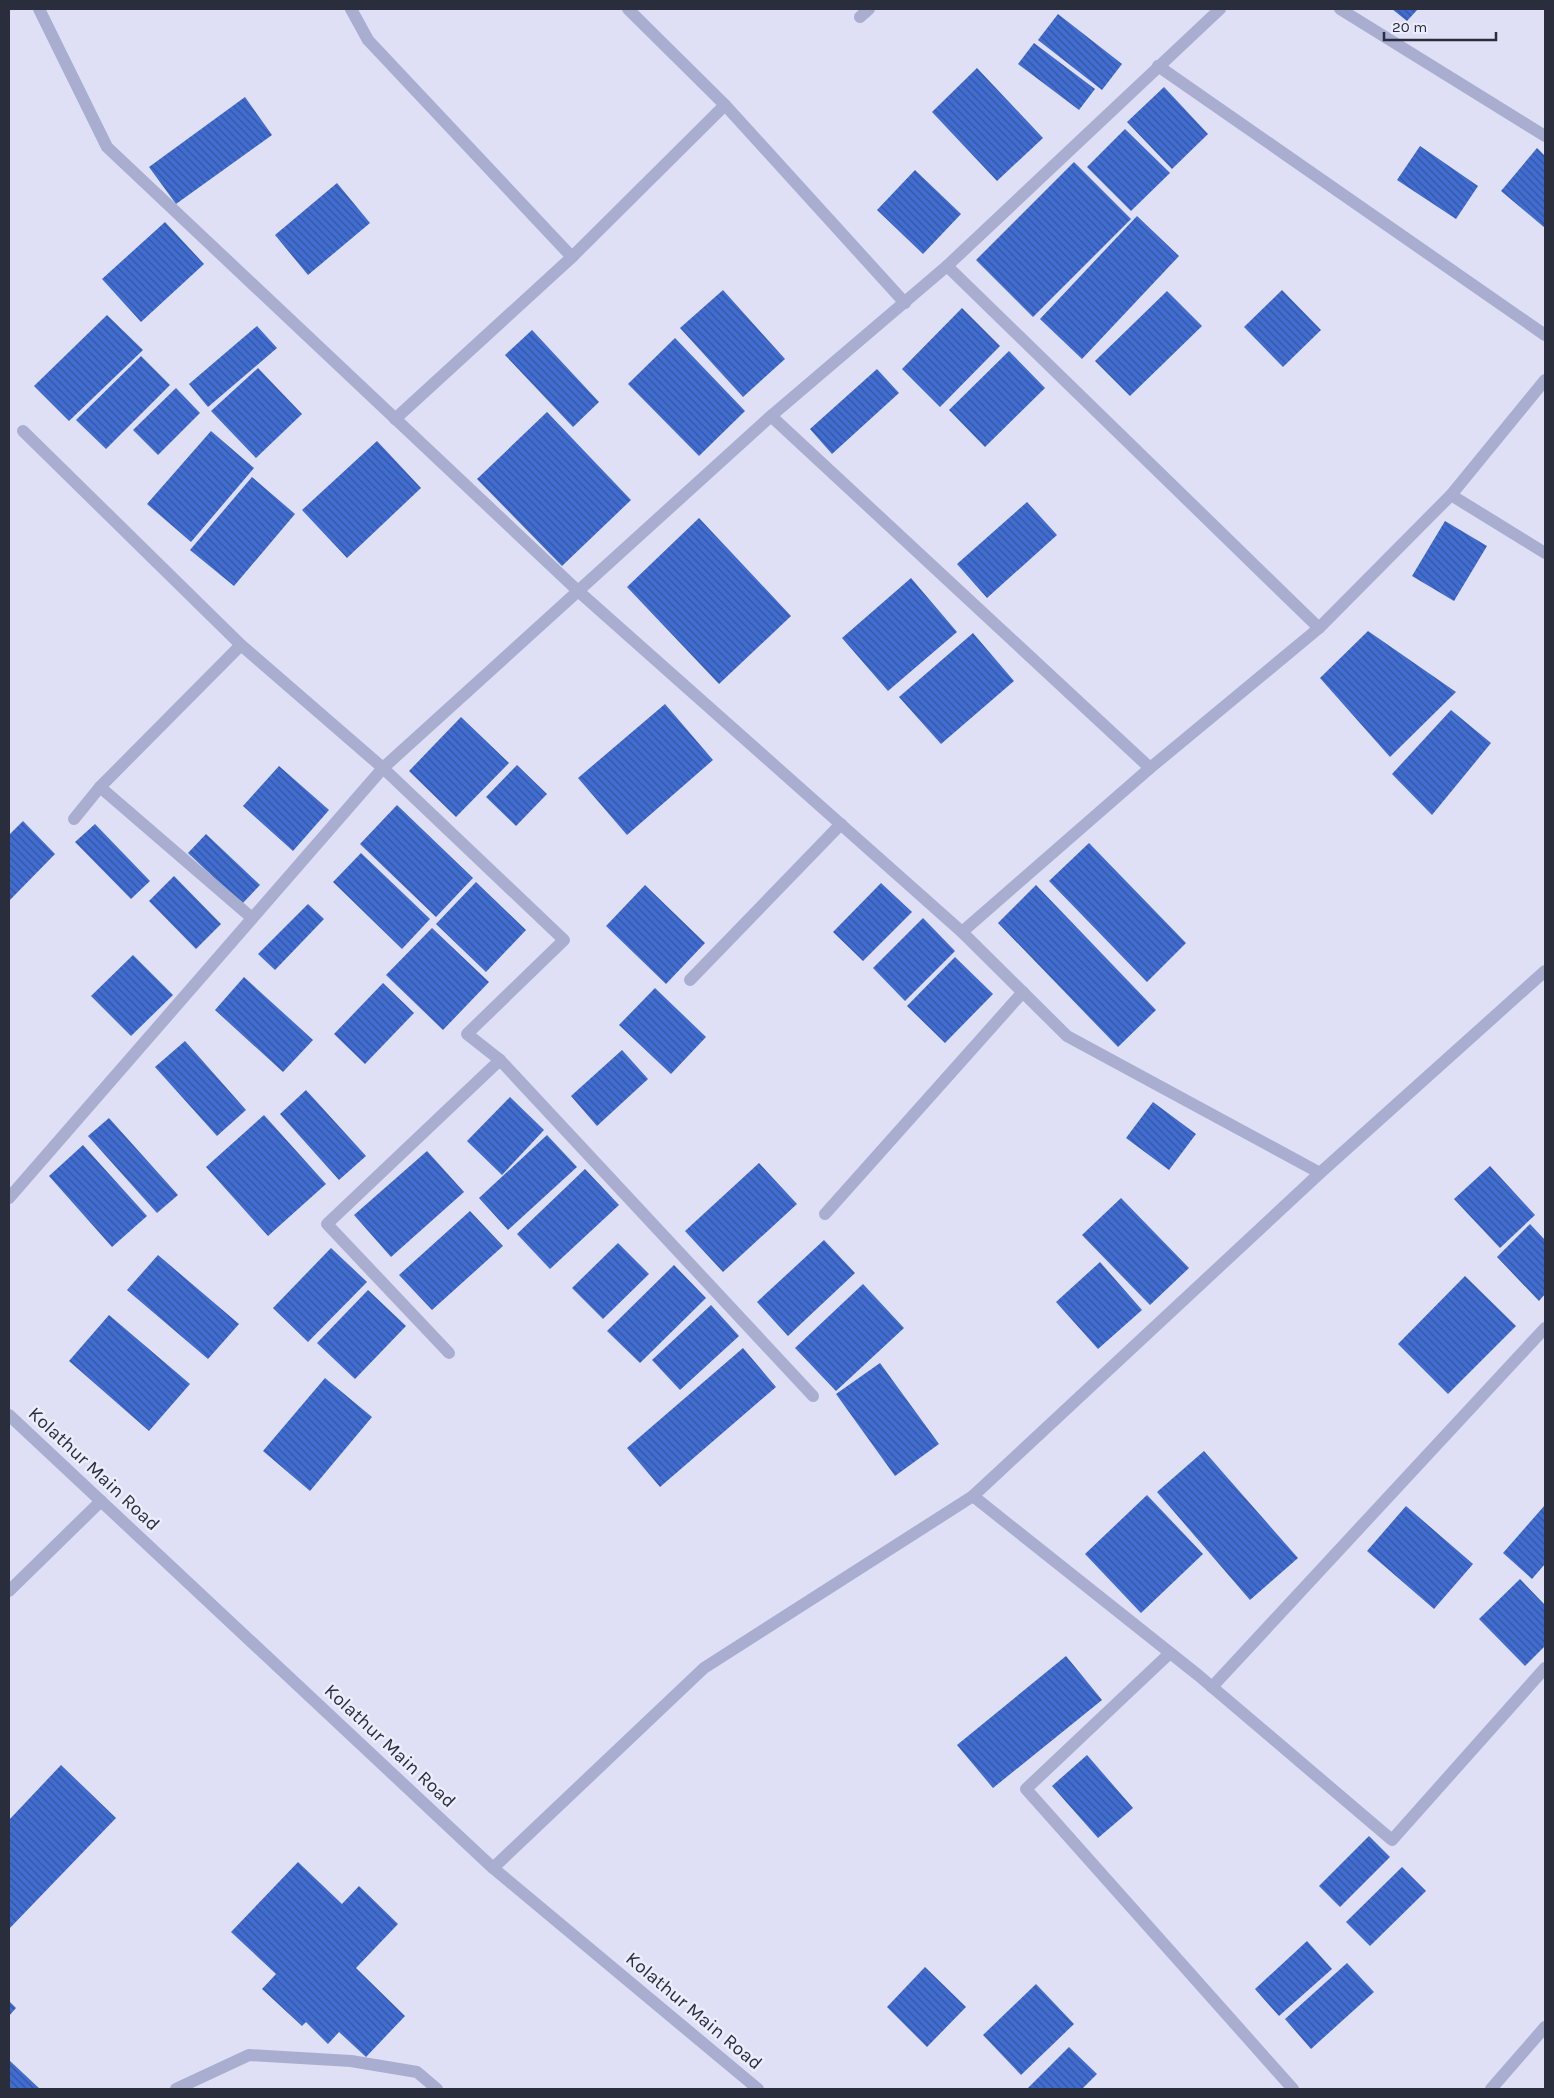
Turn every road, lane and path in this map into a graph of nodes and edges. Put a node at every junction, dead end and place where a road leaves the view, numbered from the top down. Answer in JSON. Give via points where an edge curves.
{"nodes":[{"id":1,"x":39,"y":9,"type":"edge"},
{"id":2,"x":351,"y":9,"type":"edge"},
{"id":3,"x":628,"y":9,"type":"edge"},
{"id":4,"x":1220,"y":9,"type":"edge"},
{"id":5,"x":1340,"y":9,"type":"edge"},
{"id":6,"x":1158,"y":66,"type":"junction"},
{"id":7,"x":725,"y":105,"type":"junction"},
{"id":8,"x":1545,"y":136,"type":"edge"},
{"id":9,"x":572,"y":256,"type":"junction"},
{"id":10,"x":947,"y":266,"type":"junction"},
{"id":11,"x":905,"y":303,"type":"junction"},
{"id":12,"x":1545,"y":335,"type":"edge"},
{"id":13,"x":1545,"y":380,"type":"edge"},
{"id":14,"x":771,"y":416,"type":"junction"},
{"id":15,"x":395,"y":419,"type":"junction"},
{"id":16,"x":23,"y":431,"type":"dead end"},
{"id":17,"x":1452,"y":495,"type":"junction"},
{"id":18,"x":1545,"y":553,"type":"edge"},
{"id":19,"x":577,"y":590,"type":"junction"},
{"id":20,"x":1319,"y":628,"type":"junction"},
{"id":21,"x":241,"y":645,"type":"junction"},
{"id":22,"x":383,"y":768,"type":"junction"},
{"id":23,"x":1150,"y":768,"type":"junction"},
{"id":24,"x":100,"y":787,"type":"junction"},
{"id":25,"x":74,"y":819,"type":"dead end"},
{"id":26,"x":841,"y":824,"type":"junction"},
{"id":27,"x":252,"y":918,"type":"junction"},
{"id":28,"x":962,"y":932,"type":"junction"},
{"id":29,"x":1545,"y":971,"type":"edge"},
{"id":30,"x":690,"y":980,"type":"dead end"},
{"id":31,"x":1023,"y":992,"type":"junction"},
{"id":32,"x":500,"y":1060,"type":"junction"},
{"id":33,"x":1320,"y":1173,"type":"junction"},
{"id":34,"x":9,"y":1198,"type":"edge"},
{"id":35,"x":825,"y":1214,"type":"dead end"},
{"id":36,"x":1545,"y":1328,"type":"edge"},
{"id":37,"x":448,"y":1353,"type":"dead end"},
{"id":38,"x":813,"y":1396,"type":"dead end"},
{"id":39,"x":9,"y":1415,"type":"edge"},
{"id":40,"x":972,"y":1496,"type":"junction"},
{"id":41,"x":101,"y":1501,"type":"junction"},
{"id":42,"x":9,"y":1591,"type":"edge"},
{"id":43,"x":1170,"y":1653,"type":"junction"},
{"id":44,"x":1545,"y":1668,"type":"edge"},
{"id":45,"x":1212,"y":1687,"type":"junction"},
{"id":46,"x":493,"y":1868,"type":"junction"},
{"id":47,"x":1545,"y":2027,"type":"edge"},
{"id":48,"x":176,"y":2089,"type":"edge"},
{"id":49,"x":437,"y":2089,"type":"edge"},
{"id":50,"x":758,"y":2089,"type":"edge"},
{"id":51,"x":1293,"y":2089,"type":"edge"},
{"id":52,"x":1491,"y":2089,"type":"edge"}],
"edges":[{"from":1,"to":15,"type":"street","via":[[107,147]]},
{"from":2,"to":9,"type":"street","via":[[368,40]]},
{"from":3,"to":7,"type":"street"},
{"from":4,"to":6,"type":"street"},
{"from":5,"to":8,"type":"street"},
{"from":6,"to":10,"type":"street"},
{"from":6,"to":12,"type":"street"},
{"from":7,"to":9,"type":"street"},
{"from":7,"to":11,"type":"street"},
{"from":9,"to":15,"type":"street"},
{"from":10,"to":11,"type":"street"},
{"from":10,"to":20,"type":"street"},
{"from":11,"to":14,"type":"street"},
{"from":13,"to":17,"type":"street"},
{"from":14,"to":19,"type":"street"},
{"from":14,"to":23,"type":"street"},
{"from":15,"to":19,"type":"street"},
{"from":16,"to":21,"type":"street"},
{"from":17,"to":18,"type":"street"},
{"from":17,"to":20,"type":"street"},
{"from":19,"to":22,"type":"street"},
{"from":19,"to":26,"type":"street"},
{"from":20,"to":23,"type":"street"},
{"from":21,"to":22,"type":"street"},
{"from":21,"to":24,"type":"street"},
{"from":22,"to":27,"type":"street"},
{"from":22,"to":32,"type":"street","via":[[564,940],[466,1034]]},
{"from":23,"to":28,"type":"street"},
{"from":24,"to":25,"type":"street"},
{"from":24,"to":27,"type":"street"},
{"from":26,"to":28,"type":"street"},
{"from":26,"to":30,"type":"street"},
{"from":27,"to":34,"type":"street"},
{"from":28,"to":31,"type":"street"},
{"from":29,"to":33,"type":"street"},
{"from":31,"to":33,"type":"street","via":[[1067,1036]]},
{"from":31,"to":35,"type":"street"},
{"from":32,"to":37,"type":"street","via":[[326,1224]]},
{"from":32,"to":38,"type":"street"},
{"from":33,"to":40,"type":"street"},
{"from":36,"to":45,"type":"street"},
{"from":39,"to":41,"type":"street","name":"Kolathur Main Road"},
{"from":40,"to":43,"type":"street"},
{"from":40,"to":46,"type":"street","via":[[704,1668]]},
{"from":41,"to":42,"type":"street"},
{"from":41,"to":46,"type":"street","name":"Kolathur Main Road"},
{"from":43,"to":45,"type":"street"},
{"from":43,"to":51,"type":"street","via":[[1026,1789]]},
{"from":44,"to":45,"type":"street","via":[[1392,1840]]},
{"from":46,"to":50,"type":"street","name":"Kolathur Main Road"},
{"from":47,"to":52,"type":"street"},
{"from":48,"to":49,"type":"street","via":[[249,2055],[351,2061],[417,2072]]}]}
